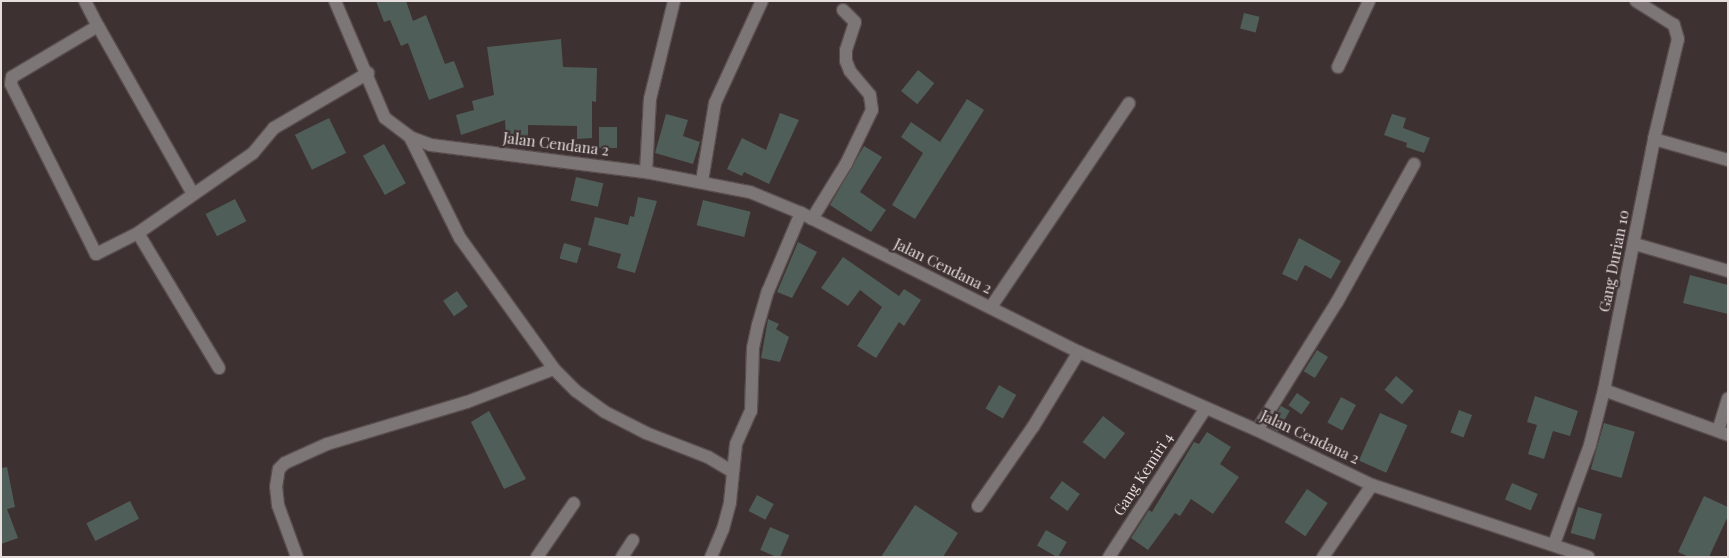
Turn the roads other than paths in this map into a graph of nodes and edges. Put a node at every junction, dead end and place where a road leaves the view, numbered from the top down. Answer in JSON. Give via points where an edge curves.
{"nodes":[{"id":1,"x":85,"y":1,"type":"edge"},
{"id":2,"x":335,"y":1,"type":"edge"},
{"id":3,"x":674,"y":1,"type":"edge"},
{"id":4,"x":762,"y":1,"type":"edge"},
{"id":5,"x":1369,"y":1,"type":"edge"},
{"id":6,"x":1636,"y":1,"type":"edge"},
{"id":7,"x":843,"y":10,"type":"dead end"},
{"id":8,"x":98,"y":26,"type":"junction"},
{"id":9,"x":1338,"y":67,"type":"dead end"},
{"id":10,"x":368,"y":73,"type":"junction"},
{"id":11,"x":1129,"y":103,"type":"dead end"},
{"id":12,"x":410,"y":137,"type":"junction"},
{"id":13,"x":1654,"y":139,"type":"junction"},
{"id":14,"x":1728,"y":160,"type":"edge"},
{"id":15,"x":1414,"y":164,"type":"dead end"},
{"id":16,"x":646,"y":172,"type":"junction"},
{"id":17,"x":702,"y":181,"type":"junction"},
{"id":18,"x":193,"y":194,"type":"junction"},
{"id":19,"x":807,"y":216,"type":"junction"},
{"id":20,"x":138,"y":233,"type":"junction"},
{"id":21,"x":1635,"y":244,"type":"junction"},
{"id":22,"x":1728,"y":270,"type":"edge"},
{"id":23,"x":990,"y":308,"type":"junction"},
{"id":24,"x":1079,"y":352,"type":"junction"},
{"id":25,"x":220,"y":368,"type":"dead end"},
{"id":26,"x":554,"y":369,"type":"junction"},
{"id":27,"x":1604,"y":390,"type":"junction"},
{"id":28,"x":1728,"y":398,"type":"edge"},
{"id":29,"x":1205,"y":409,"type":"junction"},
{"id":30,"x":1257,"y":430,"type":"junction"},
{"id":31,"x":1723,"y":433,"type":"edge"},
{"id":32,"x":733,"y":472,"type":"junction"},
{"id":33,"x":1372,"y":486,"type":"junction"},
{"id":34,"x":574,"y":503,"type":"dead end"},
{"id":35,"x":978,"y":506,"type":"dead end"},
{"id":36,"x":633,"y":540,"type":"dead end"},
{"id":37,"x":1554,"y":544,"type":"junction"},
{"id":38,"x":297,"y":557,"type":"edge"},
{"id":39,"x":537,"y":557,"type":"edge"},
{"id":40,"x":622,"y":557,"type":"edge"},
{"id":41,"x":710,"y":557,"type":"edge"},
{"id":42,"x":1109,"y":557,"type":"edge"},
{"id":43,"x":1323,"y":557,"type":"edge"},
{"id":44,"x":1588,"y":557,"type":"edge"}],
"edges":[{"from":1,"to":8,"type":"street"},
{"from":2,"to":10,"type":"street","name":"Jalan Cendana 2"},
{"from":3,"to":16,"type":"street","via":[[650,99]]},
{"from":4,"to":17,"type":"street","via":[[715,103]]},
{"from":5,"to":9,"type":"street"},
{"from":6,"to":13,"type":"street","name":"Gang Durian 10","via":[[1674,25],[1678,39]]},
{"from":7,"to":19,"type":"street","via":[[855,22],[846,61],[870,95],[872,110],[846,164]]},
{"from":8,"to":18,"type":"street"},
{"from":8,"to":20,"type":"street","via":[[12,76],[11,84],[96,254]]},
{"from":10,"to":12,"type":"street","name":"Jalan Cendana 2","via":[[385,118]]},
{"from":10,"to":18,"type":"street","via":[[274,128],[253,152]]},
{"from":11,"to":23,"type":"street"},
{"from":12,"to":16,"type":"street","name":"Jalan Cendana 2","via":[[431,145]]},
{"from":12,"to":26,"type":"street","via":[[460,238]]},
{"from":13,"to":14,"type":"street"},
{"from":13,"to":21,"type":"street","name":"Gang Durian 10"},
{"from":15,"to":30,"type":"street","via":[[1337,302]]},
{"from":16,"to":17,"type":"street","name":"Jalan Cendana 2"},
{"from":17,"to":19,"type":"street","name":"Jalan Cendana 2","via":[[750,192]]},
{"from":18,"to":20,"type":"street"},
{"from":19,"to":23,"type":"street","name":"Jalan Cendana 2"},
{"from":19,"to":32,"type":"street","via":[[768,291],[758,325],[753,348],[751,411],[736,444]]},
{"from":20,"to":25,"type":"street"},
{"from":21,"to":22,"type":"street"},
{"from":21,"to":27,"type":"street","name":"Gang Durian 10"},
{"from":23,"to":24,"type":"street","name":"Jalan Cendana 2"},
{"from":24,"to":29,"type":"street","name":"Jalan Cendana 2"},
{"from":24,"to":35,"type":"street","via":[[1033,427]]},
{"from":26,"to":32,"type":"street","via":[[605,412],[646,433],[708,457]]},
{"from":26,"to":38,"type":"street","via":[[459,405],[326,444],[285,463],[279,468],[278,505]]},
{"from":27,"to":31,"type":"street"},
{"from":27,"to":37,"type":"street","name":"Gang Durian 10","via":[[1590,445]]},
{"from":28,"to":31,"type":"street"},
{"from":29,"to":30,"type":"street","name":"Jalan Cendana 2"},
{"from":29,"to":42,"type":"street","name":"Gang Kemiri 4"},
{"from":30,"to":33,"type":"street","name":"Jalan Cendana 2"},
{"from":32,"to":41,"type":"street","via":[[723,529]]},
{"from":33,"to":37,"type":"street","name":"Jalan Cendana 2"},
{"from":33,"to":43,"type":"street"},
{"from":34,"to":39,"type":"street"},
{"from":36,"to":40,"type":"street"},
{"from":37,"to":44,"type":"street","name":"Jalan Cendana 2"}]}
